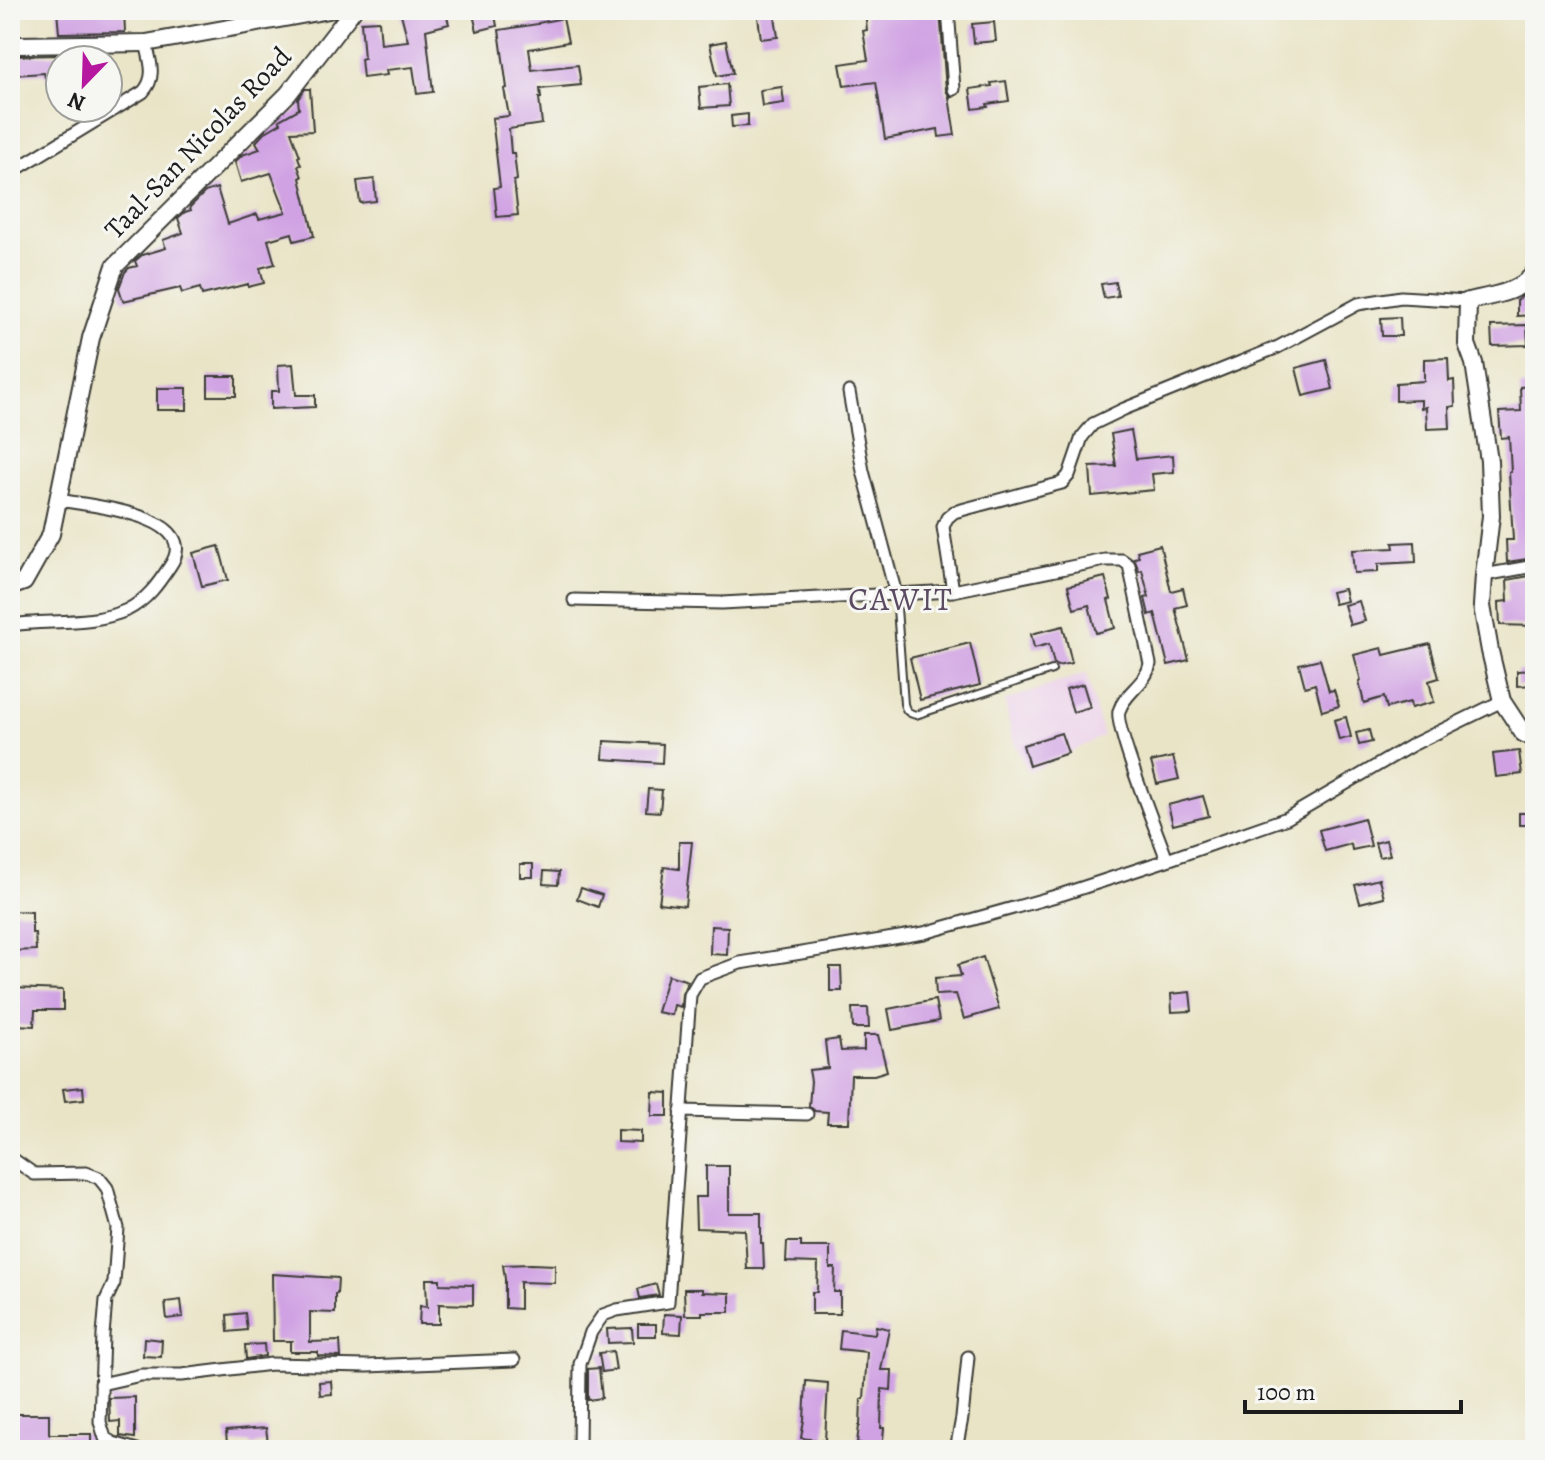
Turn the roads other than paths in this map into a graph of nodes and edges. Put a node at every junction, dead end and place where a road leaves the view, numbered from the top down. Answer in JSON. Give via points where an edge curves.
{"nodes":[{"id":1,"x":329,"y":10,"type":"edge"},
{"id":2,"x":353,"y":10,"type":"edge"},
{"id":3,"x":948,"y":10,"type":"edge"},
{"id":4,"x":10,"y":43,"type":"edge"},
{"id":5,"x":146,"y":43,"type":"junction"},
{"id":6,"x":954,"y":89,"type":"dead end"},
{"id":7,"x":10,"y":173,"type":"edge"},
{"id":8,"x":1535,"y":272,"type":"edge"},
{"id":9,"x":1468,"y":301,"type":"junction"},
{"id":10,"x":849,"y":392,"type":"dead end"},
{"id":11,"x":58,"y":500,"type":"junction"},
{"id":12,"x":1535,"y":566,"type":"edge"},
{"id":13,"x":1484,"y":575,"type":"junction"},
{"id":14,"x":10,"y":587,"type":"edge"},
{"id":15,"x":953,"y":591,"type":"junction"},
{"id":16,"x":896,"y":594,"type":"junction"},
{"id":17,"x":574,"y":600,"type":"dead end"},
{"id":18,"x":10,"y":625,"type":"edge"},
{"id":19,"x":1052,"y":670,"type":"dead end"},
{"id":20,"x":1502,"y":701,"type":"junction"},
{"id":21,"x":1535,"y":739,"type":"edge"},
{"id":22,"x":1167,"y":860,"type":"junction"},
{"id":23,"x":681,"y":1111,"type":"junction"},
{"id":24,"x":807,"y":1114,"type":"dead end"},
{"id":25,"x":10,"y":1157,"type":"edge"},
{"id":26,"x":968,"y":1357,"type":"dead end"},
{"id":27,"x":514,"y":1360,"type":"dead end"},
{"id":28,"x":101,"y":1384,"type":"junction"},
{"id":29,"x":137,"y":1450,"type":"edge"},
{"id":30,"x":579,"y":1450,"type":"edge"},
{"id":31,"x":956,"y":1450,"type":"edge"}],
"edges":[{"from":1,"to":5,"type":"street"},
{"from":2,"to":11,"type":"street","name":"Taal-San Nicolas Road","via":[[288,94],[115,266],[91,338]]},
{"from":3,"to":6,"type":"street"},
{"from":4,"to":5,"type":"street"},
{"from":5,"to":7,"type":"street","via":[[152,71],[143,92]]},
{"from":8,"to":9,"type":"street","via":[[1510,291]]},
{"from":9,"to":13,"type":"street","via":[[1467,344],[1489,461],[1491,516]]},
{"from":9,"to":15,"type":"street","via":[[1401,297],[1358,304],[1278,347],[1093,424],[1062,483],[947,518],[943,527]]},
{"from":10,"to":16,"type":"street","via":[[863,471]]},
{"from":11,"to":14,"type":"street","name":"Taal-San Nicolas Road","via":[[51,534],[24,582]]},
{"from":11,"to":18,"type":"street","via":[[123,512],[168,529],[176,544],[174,560],[152,592],[126,610],[95,619]]},
{"from":12,"to":13,"type":"street"},
{"from":13,"to":20,"type":"street","via":[[1482,606]]},
{"from":15,"to":16,"type":"street"},
{"from":15,"to":22,"type":"street","via":[[1105,560],[1129,565],[1150,664],[1118,714]]},
{"from":16,"to":17,"type":"street","via":[[722,603]]},
{"from":16,"to":19,"type":"lane","via":[[904,704],[910,714]]},
{"from":20,"to":21,"type":"street","via":[[1523,733]]},
{"from":20,"to":22,"type":"street","via":[[1412,745],[1287,818]]},
{"from":22,"to":23,"type":"street","via":[[924,933],[740,963],[700,978],[690,995]]},
{"from":23,"to":24,"type":"street"},
{"from":23,"to":30,"type":"street","via":[[668,1302],[603,1315],[591,1332],[580,1364]]},
{"from":25,"to":28,"type":"street","via":[[34,1174],[86,1173],[107,1188],[118,1228],[114,1283],[106,1300]]},
{"from":26,"to":31,"type":"street"},
{"from":27,"to":28,"type":"street","via":[[271,1364],[141,1375]]},
{"from":28,"to":29,"type":"street","via":[[105,1438]]}]}
